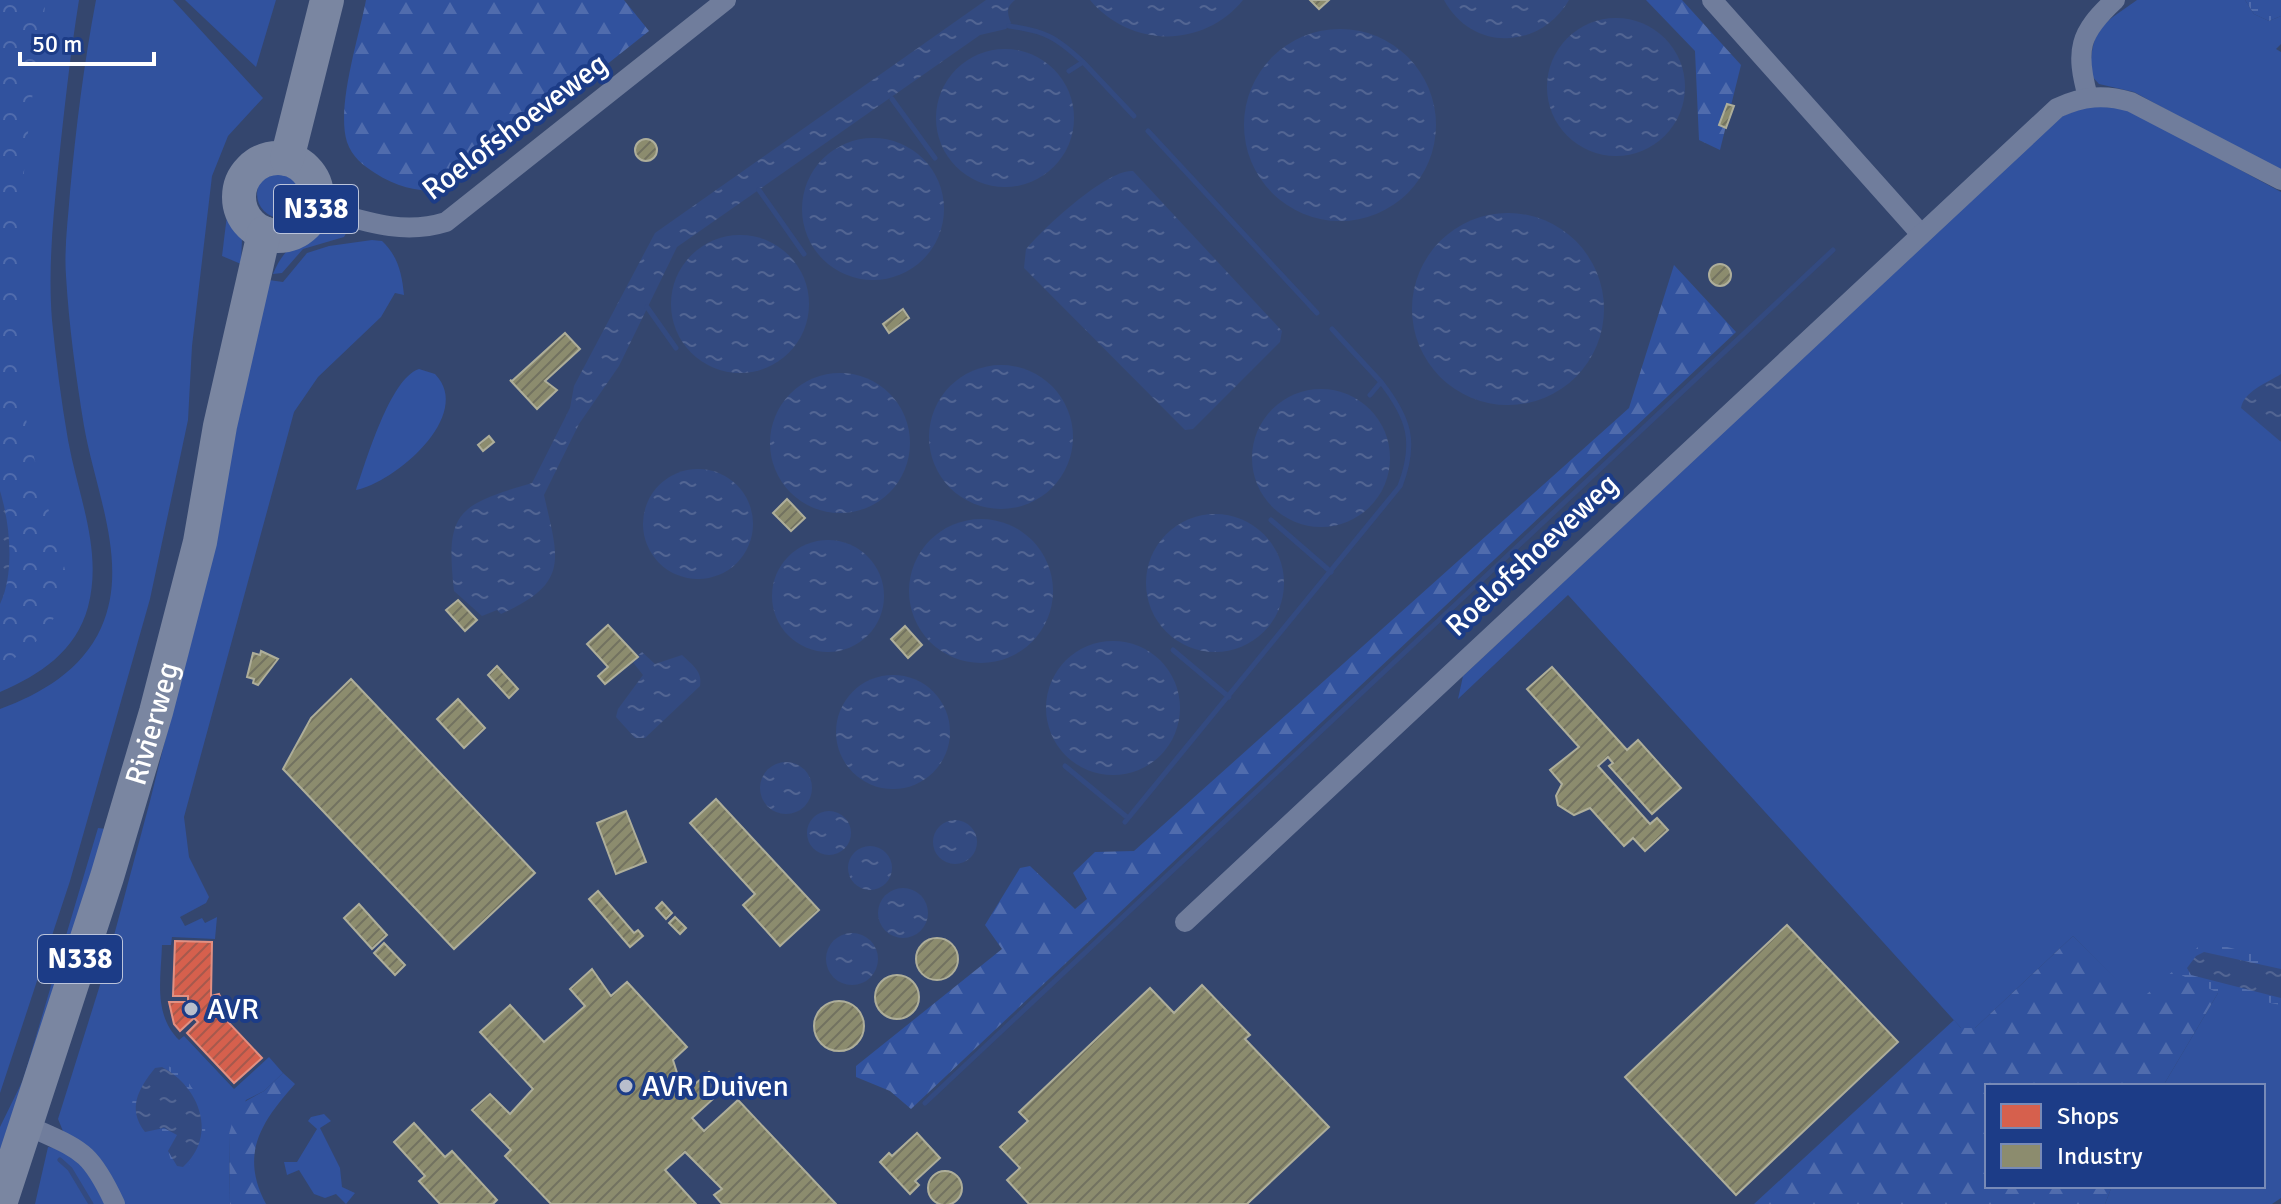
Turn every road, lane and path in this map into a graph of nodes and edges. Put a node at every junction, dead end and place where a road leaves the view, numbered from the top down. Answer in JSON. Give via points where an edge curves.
{"nodes":[{"id":1,"x":327,"y":0,"type":"edge"},
{"id":2,"x":726,"y":0,"type":"edge"},
{"id":3,"x":1712,"y":0,"type":"edge"},
{"id":4,"x":2115,"y":0,"type":"edge"},
{"id":5,"x":2088,"y":97,"type":"junction"},
{"id":6,"x":287,"y":159,"type":"junction"},
{"id":7,"x":2281,"y":180,"type":"edge"},
{"id":8,"x":317,"y":208,"type":"junction"},
{"id":9,"x":264,"y":233,"type":"junction"},
{"id":10,"x":1920,"y":233,"type":"junction"},
{"id":11,"x":1185,"y":922,"type":"dead end"},
{"id":12,"x":26,"y":1125,"type":"junction"},
{"id":13,"x":0,"y":1204,"type":"edge"},
{"id":14,"x":115,"y":1204,"type":"edge"}],
"edges":[{"from":1,"to":6,"type":"main road","number":"N338"},
{"from":2,"to":8,"type":"street","name":"Roelofshoeveweg","via":[[446,222],[399,229]]},
{"from":3,"to":10,"type":"street"},
{"from":4,"to":5,"type":"street","via":[[2094,19],[2081,45]]},
{"from":5,"to":7,"type":"street","via":[[2131,102]]},
{"from":5,"to":10,"type":"street","name":"Roelofshoeveweg","via":[[2046,116]]},
{"from":6,"to":8,"type":"main road","number":"N338","via":[[311,176]]},
{"from":6,"to":9,"type":"main road","number":"N338","via":[[264,161],[245,176],[241,210]]},
{"from":8,"to":9,"type":"main road","number":"N338","via":[[307,224],[290,234]]},
{"from":9,"to":12,"type":"main road","name":"Rivierweg","number":"N338","via":[[200,542],[156,712]]},
{"from":10,"to":11,"type":"street","name":"Roelofshoeveweg"},
{"from":12,"to":13,"type":"main road","name":"Rivierweg","number":"N338"},
{"from":12,"to":14,"type":"street","via":[[88,1157]]}]}
